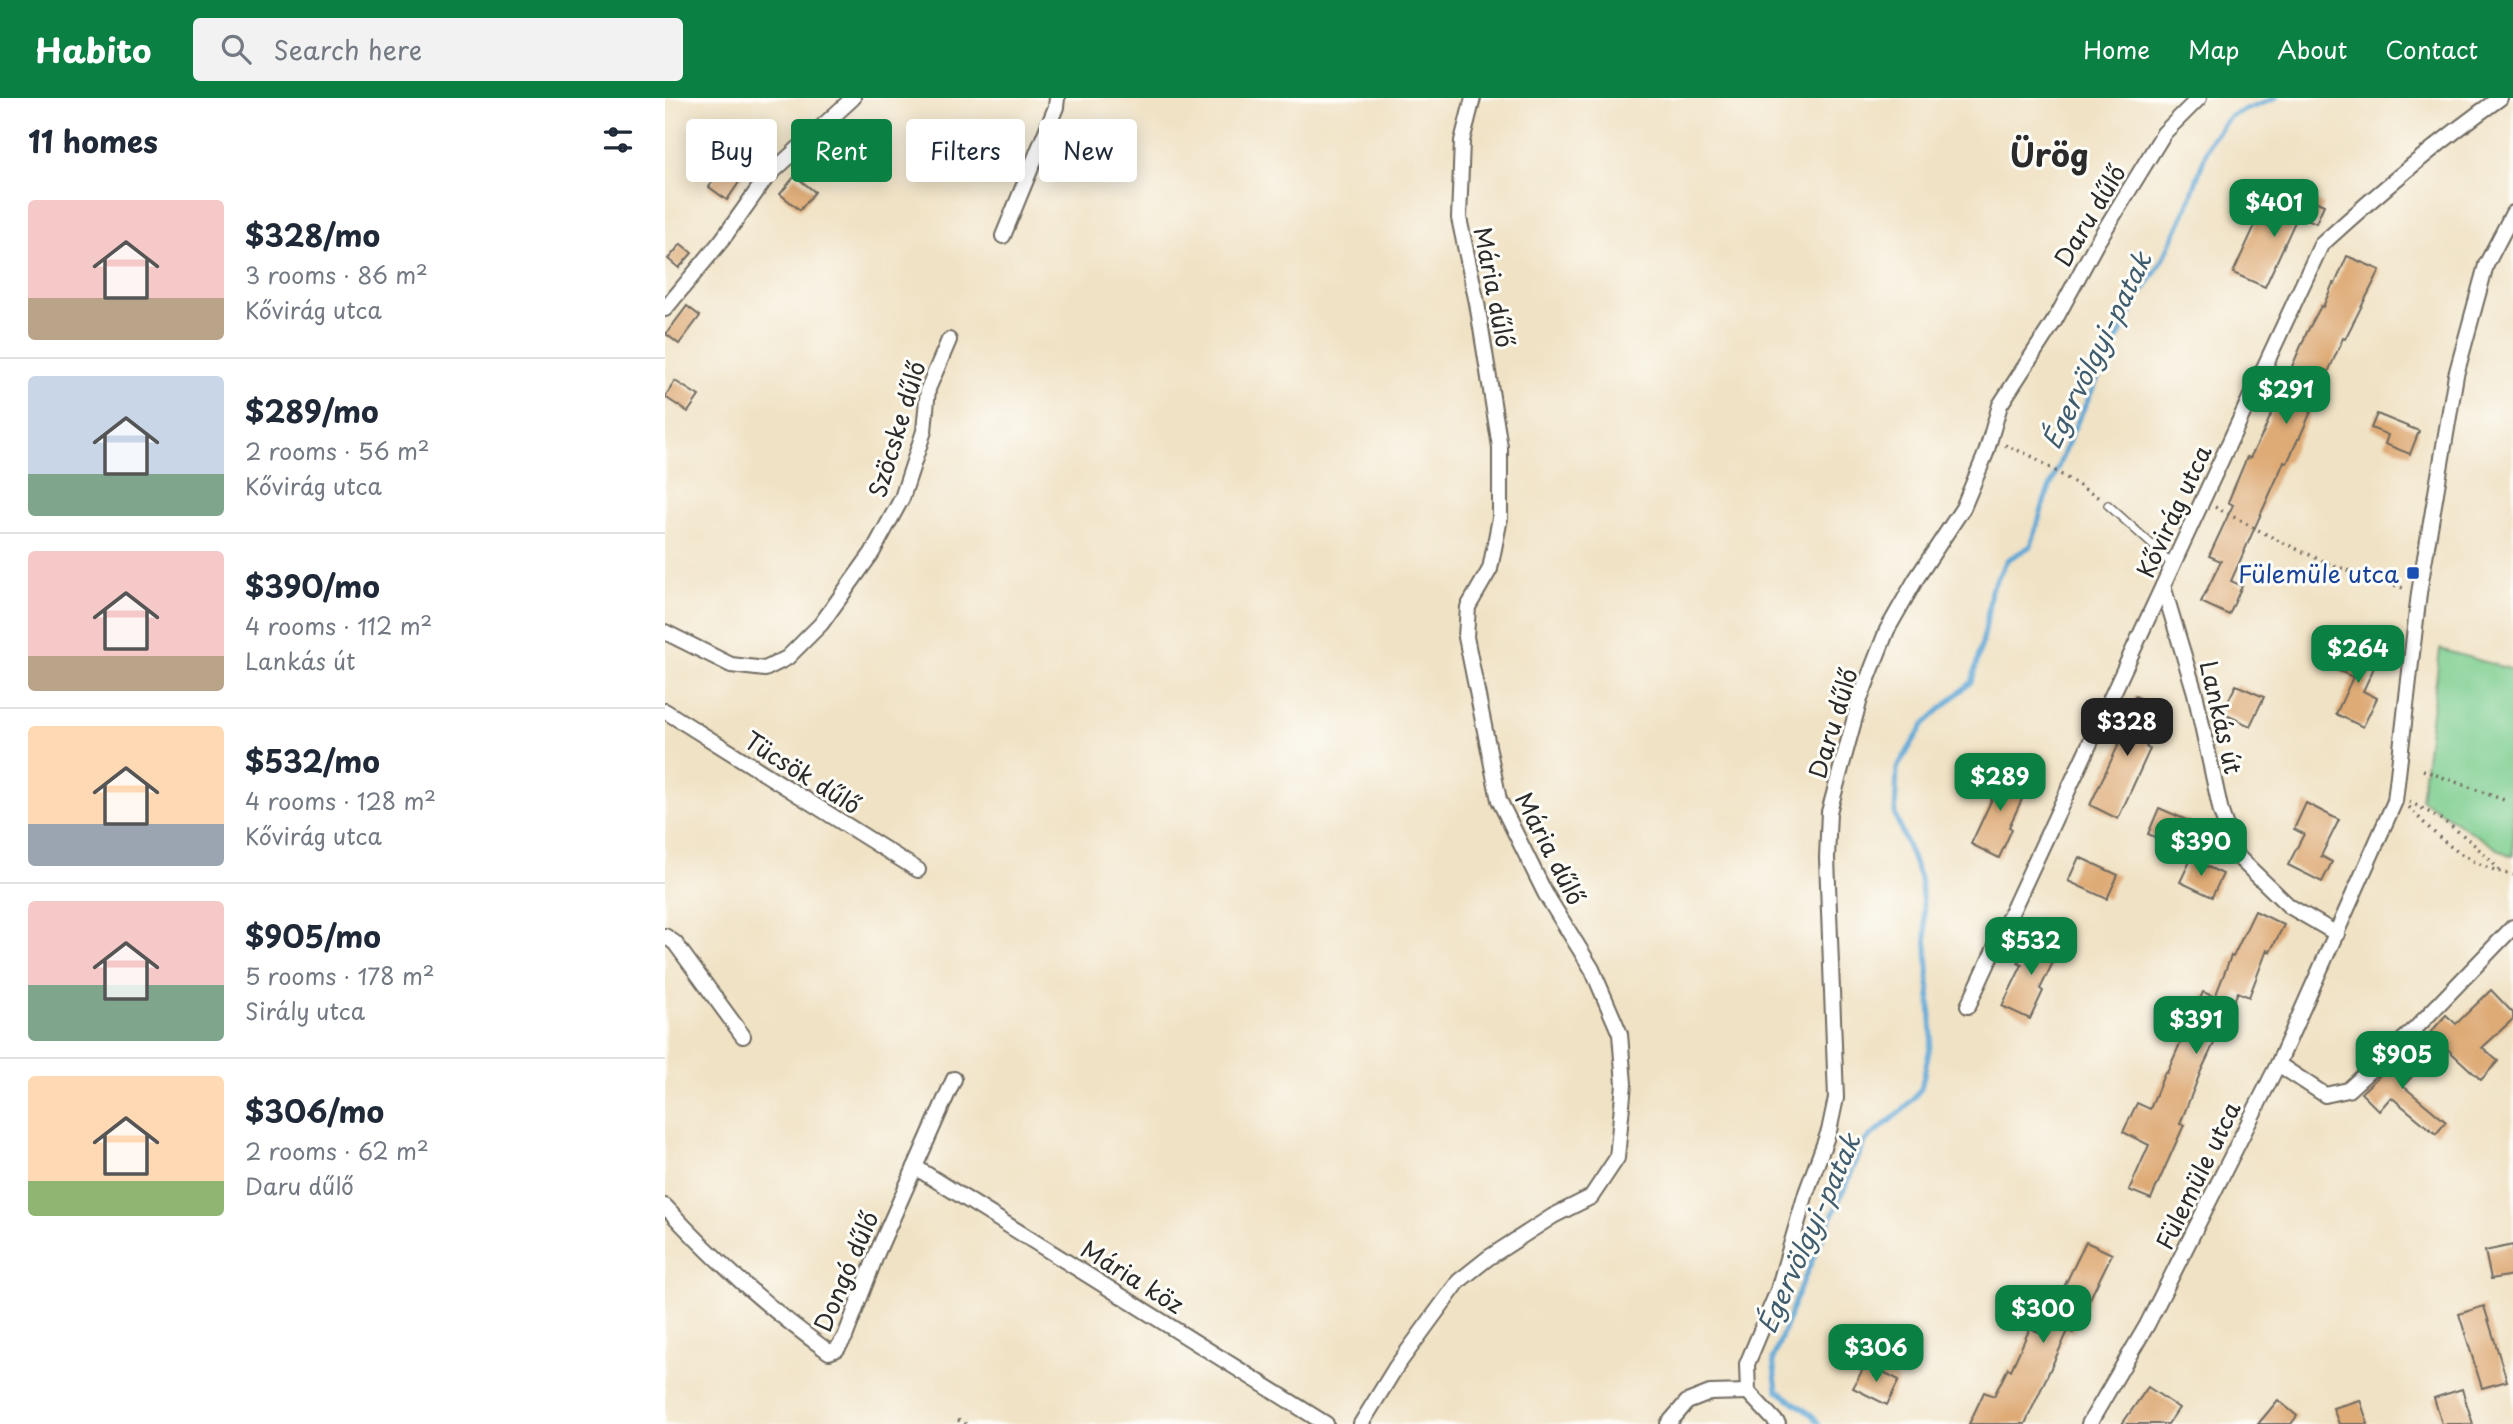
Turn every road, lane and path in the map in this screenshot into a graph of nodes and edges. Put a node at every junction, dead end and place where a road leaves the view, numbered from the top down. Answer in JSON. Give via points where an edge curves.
{"nodes":[{"id":1,"x":853,"y":98,"type":"edge"},
{"id":2,"x":1058,"y":98,"type":"edge"},
{"id":3,"x":1473,"y":98,"type":"edge"},
{"id":4,"x":2199,"y":98,"type":"edge"},
{"id":5,"x":2500,"y":98,"type":"edge"},
{"id":6,"x":2513,"y":212,"type":"edge"},
{"id":7,"x":1003,"y":236,"type":"dead end"},
{"id":8,"x":665,"y":309,"type":"edge"},
{"id":9,"x":949,"y":340,"type":"dead end"},
{"id":10,"x":2010,"y":446,"type":"dead end"},
{"id":11,"x":2204,"y":501,"type":"junction"},
{"id":12,"x":2108,"y":505,"type":"joint"},
{"id":13,"x":2173,"y":566,"type":"junction"},
{"id":14,"x":2163,"y":586,"type":"junction"},
{"id":15,"x":2419,"y":593,"type":"junction"},
{"id":16,"x":665,"y":632,"type":"edge"},
{"id":17,"x":665,"y":711,"type":"edge"},
{"id":18,"x":2423,"y":770,"type":"dead end"},
{"id":19,"x":2504,"y":800,"type":"dead end"},
{"id":20,"x":918,"y":870,"type":"dead end"},
{"id":21,"x":2502,"y":872,"type":"junction"},
{"id":22,"x":2513,"y":875,"type":"edge"},
{"id":23,"x":2513,"y":928,"type":"edge"},
{"id":24,"x":2337,"y":934,"type":"junction"},
{"id":25,"x":665,"y":936,"type":"edge"},
{"id":26,"x":1968,"y":1006,"type":"dead end"},
{"id":27,"x":743,"y":1036,"type":"dead end"},
{"id":28,"x":2277,"y":1064,"type":"junction"},
{"id":29,"x":954,"y":1079,"type":"dead end"},
{"id":30,"x":915,"y":1167,"type":"junction"},
{"id":31,"x":665,"y":1206,"type":"edge"},
{"id":32,"x":1748,"y":1392,"type":"junction"},
{"id":33,"x":958,"y":1420,"type":"dead end"},
{"id":34,"x":967,"y":1424,"type":"edge"},
{"id":35,"x":1326,"y":1424,"type":"edge"},
{"id":36,"x":1361,"y":1424,"type":"edge"},
{"id":37,"x":1668,"y":1424,"type":"edge"},
{"id":38,"x":1778,"y":1424,"type":"edge"},
{"id":39,"x":2089,"y":1424,"type":"edge"}],
"edges":[{"from":1,"to":8,"type":"street","via":[[766,178]]},
{"from":2,"to":7,"type":"street"},
{"from":3,"to":36,"type":"street","name":"Mária dűlő","via":[[1462,141],[1459,218],[1500,447],[1500,518],[1490,569],[1468,607],[1466,636],[1499,800],[1545,893],[1592,969],[1621,1034],[1624,1084],[1617,1158],[1591,1197],[1553,1216],[1459,1281]]},
{"from":4,"to":32,"type":"street","name":"Daru dűlő","via":[[2164,132],[2000,405],[1963,508],[1887,630],[1860,699],[1829,812],[1836,1098],[1778,1290],[1747,1364]]},
{"from":5,"to":11,"type":"street","name":"Kővirág utca","via":[[2321,245]]},
{"from":6,"to":15,"type":"street","name":"Fülemüle utca","via":[[2486,265],[2456,375]]},
{"from":9,"to":16,"type":"street","name":"Szöcske dűlő","via":[[927,389],[924,431],[902,498],[872,553],[821,624],[787,658],[765,669],[731,665]]},
{"from":10,"to":12,"type":"path"},
{"from":11,"to":13,"type":"street","name":"Kővirág utca"},
{"from":11,"to":15,"type":"path","via":[[2332,565]]},
{"from":12,"to":13,"type":"lane"},
{"from":13,"to":14,"type":"street","name":"Kővirág utca"},
{"from":14,"to":24,"type":"street","name":"Lankás út","via":[[2236,855],[2289,905]]},
{"from":14,"to":26,"type":"street","name":"Kővirág utca"},
{"from":15,"to":24,"type":"street","name":"Fülemüle utca","via":[[2395,801]]},
{"from":17,"to":20,"type":"street","name":"Tücsök dűlő"},
{"from":18,"to":19,"type":"path"},
{"from":21,"to":21,"type":"path","via":[[2475,845],[2401,799],[2437,838],[2468,859]]},
{"from":21,"to":22,"type":"path"},
{"from":23,"to":28,"type":"street","via":[[2348,1090],[2325,1095]]},
{"from":24,"to":28,"type":"street","name":"Fülemüle utca"},
{"from":25,"to":27,"type":"street","via":[[675,943]]},
{"from":28,"to":39,"type":"street","name":"Fülemüle utca","via":[[2147,1325]]},
{"from":29,"to":30,"type":"street","name":"Dongó dűlő"},
{"from":30,"to":31,"type":"street","name":"Dongó dűlő","via":[[845,1337],[829,1352],[740,1282]]},
{"from":30,"to":35,"type":"street","name":"Mária köz"},
{"from":32,"to":37,"type":"street","via":[[1710,1393],[1687,1402]]},
{"from":32,"to":38,"type":"street"},
{"from":33,"to":34,"type":"path"}]}
